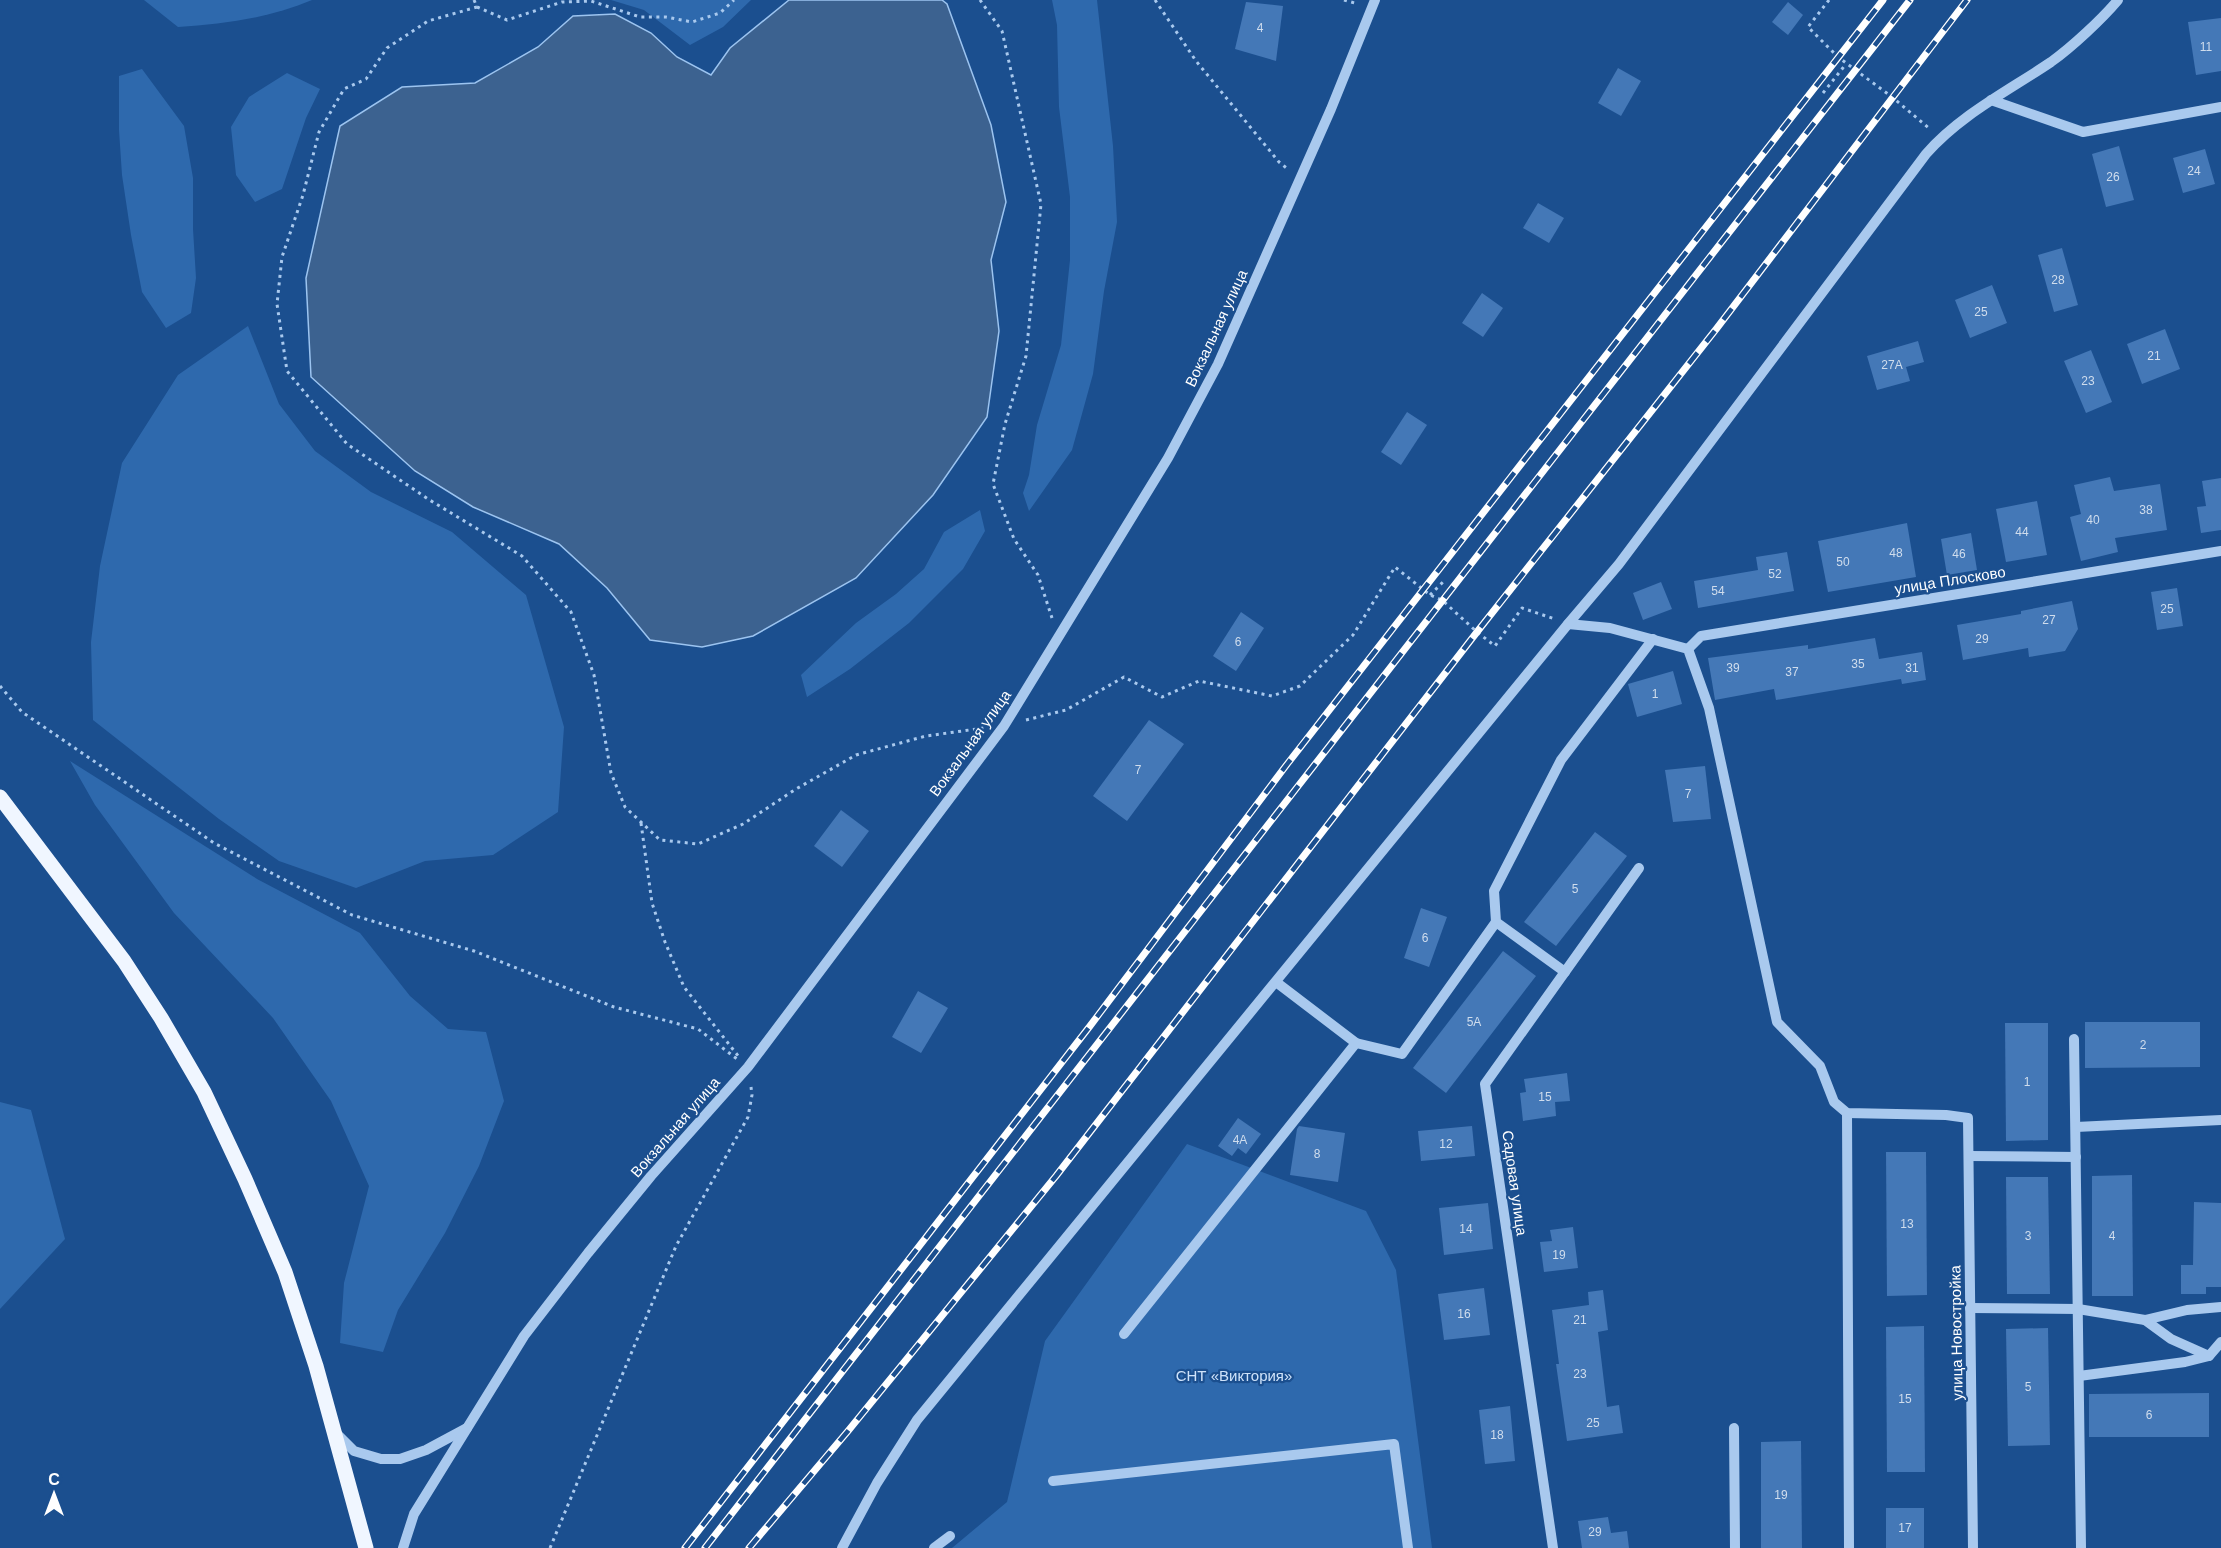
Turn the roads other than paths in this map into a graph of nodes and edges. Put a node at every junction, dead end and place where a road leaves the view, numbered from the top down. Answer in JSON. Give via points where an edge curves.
{"nodes":[{"id":1,"x":1375,"y":0,"type":"edge"},
{"id":2,"x":2118,"y":0,"type":"edge"},
{"id":3,"x":1992,"y":100,"type":"junction"},
{"id":4,"x":2221,"y":107,"type":"edge"},
{"id":5,"x":2221,"y":551,"type":"edge"},
{"id":6,"x":1568,"y":624,"type":"junction"},
{"id":7,"x":1653,"y":639,"type":"junction"},
{"id":8,"x":1688,"y":649,"type":"junction"},
{"id":9,"x":0,"y":797,"type":"edge"},
{"id":10,"x":1639,"y":868,"type":"dead end"},
{"id":11,"x":1496,"y":922,"type":"junction"},
{"id":12,"x":1565,"y":972,"type":"junction"},
{"id":13,"x":1276,"y":982,"type":"junction"},
{"id":14,"x":2074,"y":1039,"type":"dead end"},
{"id":15,"x":1356,"y":1043,"type":"junction"},
{"id":16,"x":1847,"y":1113,"type":"junction"},
{"id":17,"x":2221,"y":1120,"type":"edge"},
{"id":18,"x":2076,"y":1128,"type":"junction"},
{"id":19,"x":1968,"y":1156,"type":"junction"},
{"id":20,"x":2076,"y":1157,"type":"junction"},
{"id":21,"x":2221,"y":1306,"type":"edge"},
{"id":22,"x":1970,"y":1308,"type":"junction"},
{"id":23,"x":2078,"y":1309,"type":"junction"},
{"id":24,"x":2145,"y":1320,"type":"junction"},
{"id":25,"x":1124,"y":1334,"type":"dead end"},
{"id":26,"x":2221,"y":1342,"type":"edge"},
{"id":27,"x":2209,"y":1356,"type":"junction"},
{"id":28,"x":2079,"y":1376,"type":"junction"},
{"id":29,"x":467,"y":1428,"type":"junction"},
{"id":30,"x":1734,"y":1428,"type":"dead end"},
{"id":31,"x":333,"y":1430,"type":"junction"},
{"id":32,"x":1053,"y":1481,"type":"dead end"},
{"id":33,"x":950,"y":1536,"type":"dead end"},
{"id":34,"x":366,"y":1548,"type":"edge"},
{"id":35,"x":403,"y":1548,"type":"edge"},
{"id":36,"x":842,"y":1548,"type":"edge"},
{"id":37,"x":934,"y":1548,"type":"edge"},
{"id":38,"x":1408,"y":1548,"type":"edge"},
{"id":39,"x":1553,"y":1548,"type":"edge"},
{"id":40,"x":1735,"y":1548,"type":"edge"},
{"id":41,"x":1849,"y":1548,"type":"edge"},
{"id":42,"x":1974,"y":1548,"type":"edge"},
{"id":43,"x":2081,"y":1548,"type":"edge"}],
"edges":[{"from":1,"to":29,"type":"street","name":"Вокзальная улица","via":[[1218,364],[1168,458],[1004,726],[748,1067],[651,1176],[524,1336]]},
{"from":2,"to":3,"type":"street","via":[[2053,60]]},
{"from":3,"to":4,"type":"street","via":[[2083,132]]},
{"from":3,"to":6,"type":"street","via":[[1940,138],[1620,564]]},
{"from":5,"to":8,"type":"street","name":"улица Плосково","via":[[1701,636]]},
{"from":6,"to":7,"type":"street","via":[[1610,628]]},
{"from":6,"to":13,"type":"street"},
{"from":7,"to":8,"type":"street"},
{"from":7,"to":11,"type":"street","via":[[1561,760],[1494,891]]},
{"from":8,"to":16,"type":"street","via":[[1709,708],[1778,1022],[1820,1066],[1834,1102]]},
{"from":9,"to":31,"type":"main road","via":[[124,961],[204,1092],[285,1272]]},
{"from":10,"to":12,"type":"street","name":"Садовая улица"},
{"from":11,"to":12,"type":"street"},
{"from":11,"to":15,"type":"street","via":[[1402,1054]]},
{"from":12,"to":39,"type":"street","name":"Садовая улица","via":[[1485,1084]]},
{"from":13,"to":15,"type":"street"},
{"from":13,"to":36,"type":"street","via":[[918,1420],[877,1483]]},
{"from":14,"to":18,"type":"street"},
{"from":15,"to":25,"type":"street"},
{"from":16,"to":19,"type":"street","name":"улица Новостройка","via":[[1968,1118]]},
{"from":16,"to":41,"type":"street"},
{"from":17,"to":18,"type":"street"},
{"from":18,"to":20,"type":"street"},
{"from":19,"to":20,"type":"street"},
{"from":19,"to":22,"type":"street","name":"улица Новостройка"},
{"from":20,"to":23,"type":"street"},
{"from":21,"to":24,"type":"street"},
{"from":22,"to":23,"type":"street"},
{"from":22,"to":42,"type":"street","name":"улица Новостройка"},
{"from":23,"to":24,"type":"street"},
{"from":23,"to":28,"type":"street"},
{"from":24,"to":27,"type":"street","via":[[2171,1339]]},
{"from":26,"to":27,"type":"street"},
{"from":27,"to":28,"type":"street"},
{"from":28,"to":43,"type":"street"},
{"from":29,"to":31,"type":"street","via":[[400,1459],[381,1459],[354,1451]]},
{"from":29,"to":35,"type":"street","name":"Вокзальная улица","via":[[414,1514]]},
{"from":30,"to":40,"type":"street"},
{"from":31,"to":34,"type":"main road"},
{"from":32,"to":38,"type":"street","via":[[1394,1444]]},
{"from":33,"to":37,"type":"street"}]}
